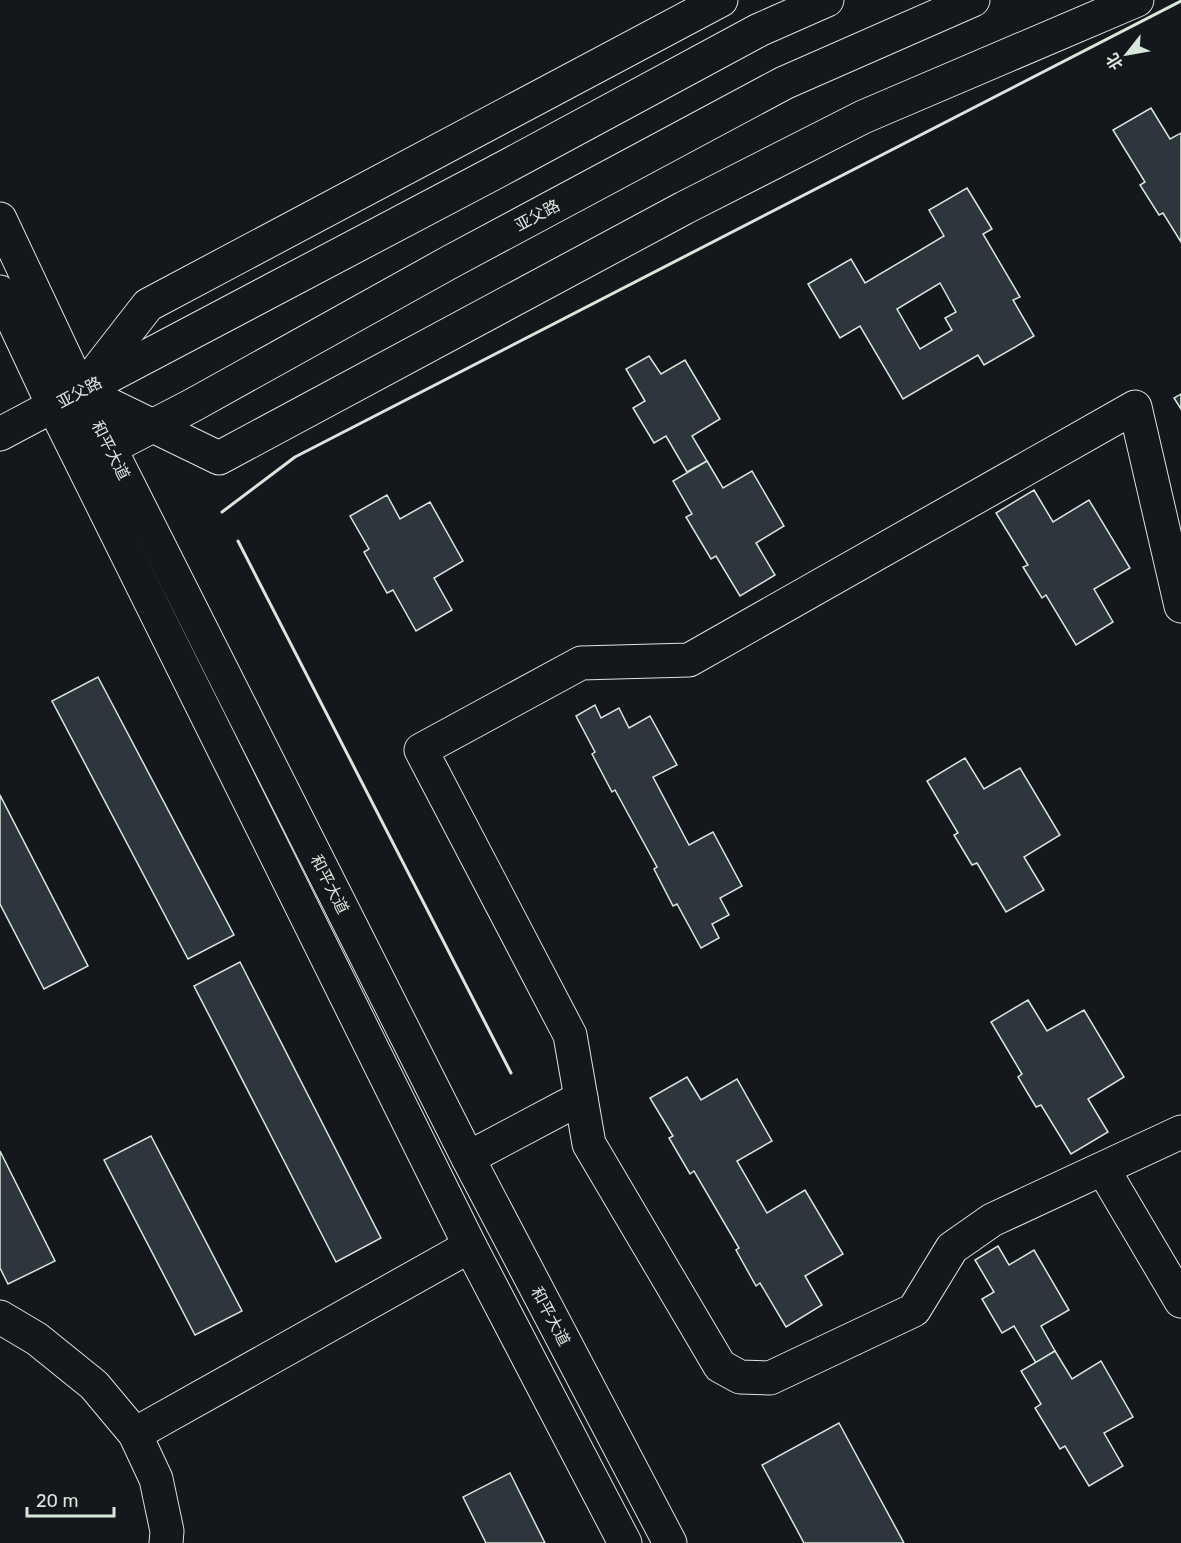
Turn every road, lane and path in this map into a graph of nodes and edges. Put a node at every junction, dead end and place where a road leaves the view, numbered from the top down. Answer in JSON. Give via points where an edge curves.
{"nodes":[{"id":1,"x":721,"y":0,"type":"edge"},
{"id":2,"x":827,"y":0,"type":"edge"},
{"id":3,"x":973,"y":0,"type":"edge"},
{"id":4,"x":1137,"y":0,"type":"edge"},
{"id":5,"x":0,"y":219,"type":"edge"},
{"id":6,"x":0,"y":292,"type":"edge"},
{"id":7,"x":67,"y":398,"type":"junction"},
{"id":8,"x":0,"y":434,"type":"edge"},
{"id":9,"x":110,"y":448,"type":"junction"},
{"id":10,"x":1181,"y":606,"type":"edge"},
{"id":11,"x":581,"y":1098,"type":"junction"},
{"id":12,"x":1181,"y":1132,"type":"edge"},
{"id":13,"x":468,"y":1158,"type":"junction"},
{"id":14,"x":1103,"y":1169,"type":"junction"},
{"id":15,"x":470,"y":1246,"type":"junction"},
{"id":16,"x":1181,"y":1300,"type":"edge"},
{"id":17,"x":0,"y":1317,"type":"edge"},
{"id":18,"x":135,"y":1434,"type":"junction"},
{"id":19,"x":166,"y":1543,"type":"edge"},
{"id":20,"x":625,"y":1543,"type":"edge"},
{"id":21,"x":670,"y":1543,"type":"edge"}],
"edges":[{"from":1,"to":7,"type":"street","via":[[148,305]]},
{"from":2,"to":7,"type":"street","name":"亚父路","via":[[759,30]]},
{"from":3,"to":9,"type":"street","name":"亚父路","via":[[784,83]]},
{"from":4,"to":7,"type":"street","via":[[863,117],[684,208],[219,458]]},
{"from":5,"to":7,"type":"street","name":"和平大道"},
{"from":6,"to":7,"type":"street","name":"和平大道"},
{"from":7,"to":8,"type":"street","name":"亚父路"},
{"from":7,"to":9,"type":"street","name":"和平大道"},
{"from":7,"to":15,"type":"street","name":"和平大道"},
{"from":9,"to":13,"type":"street","name":"和平大道"},
{"from":10,"to":11,"type":"street","via":[[1135,407],[689,660],[581,663],[421,750],[570,1035]]},
{"from":11,"to":13,"type":"street"},
{"from":11,"to":14,"type":"street","via":[[589,1144],[720,1366],[740,1377],[770,1378],[914,1310],[952,1248],[992,1220]]},
{"from":12,"to":14,"type":"street"},
{"from":13,"to":21,"type":"street","name":"和平大道"},
{"from":14,"to":16,"type":"street"},
{"from":15,"to":18,"type":"street"},
{"from":15,"to":20,"type":"street","name":"和平大道"},
{"from":17,"to":18,"type":"street","via":[[37,1339],[94,1384]]},
{"from":18,"to":19,"type":"street","via":[[156,1479]]}]}
